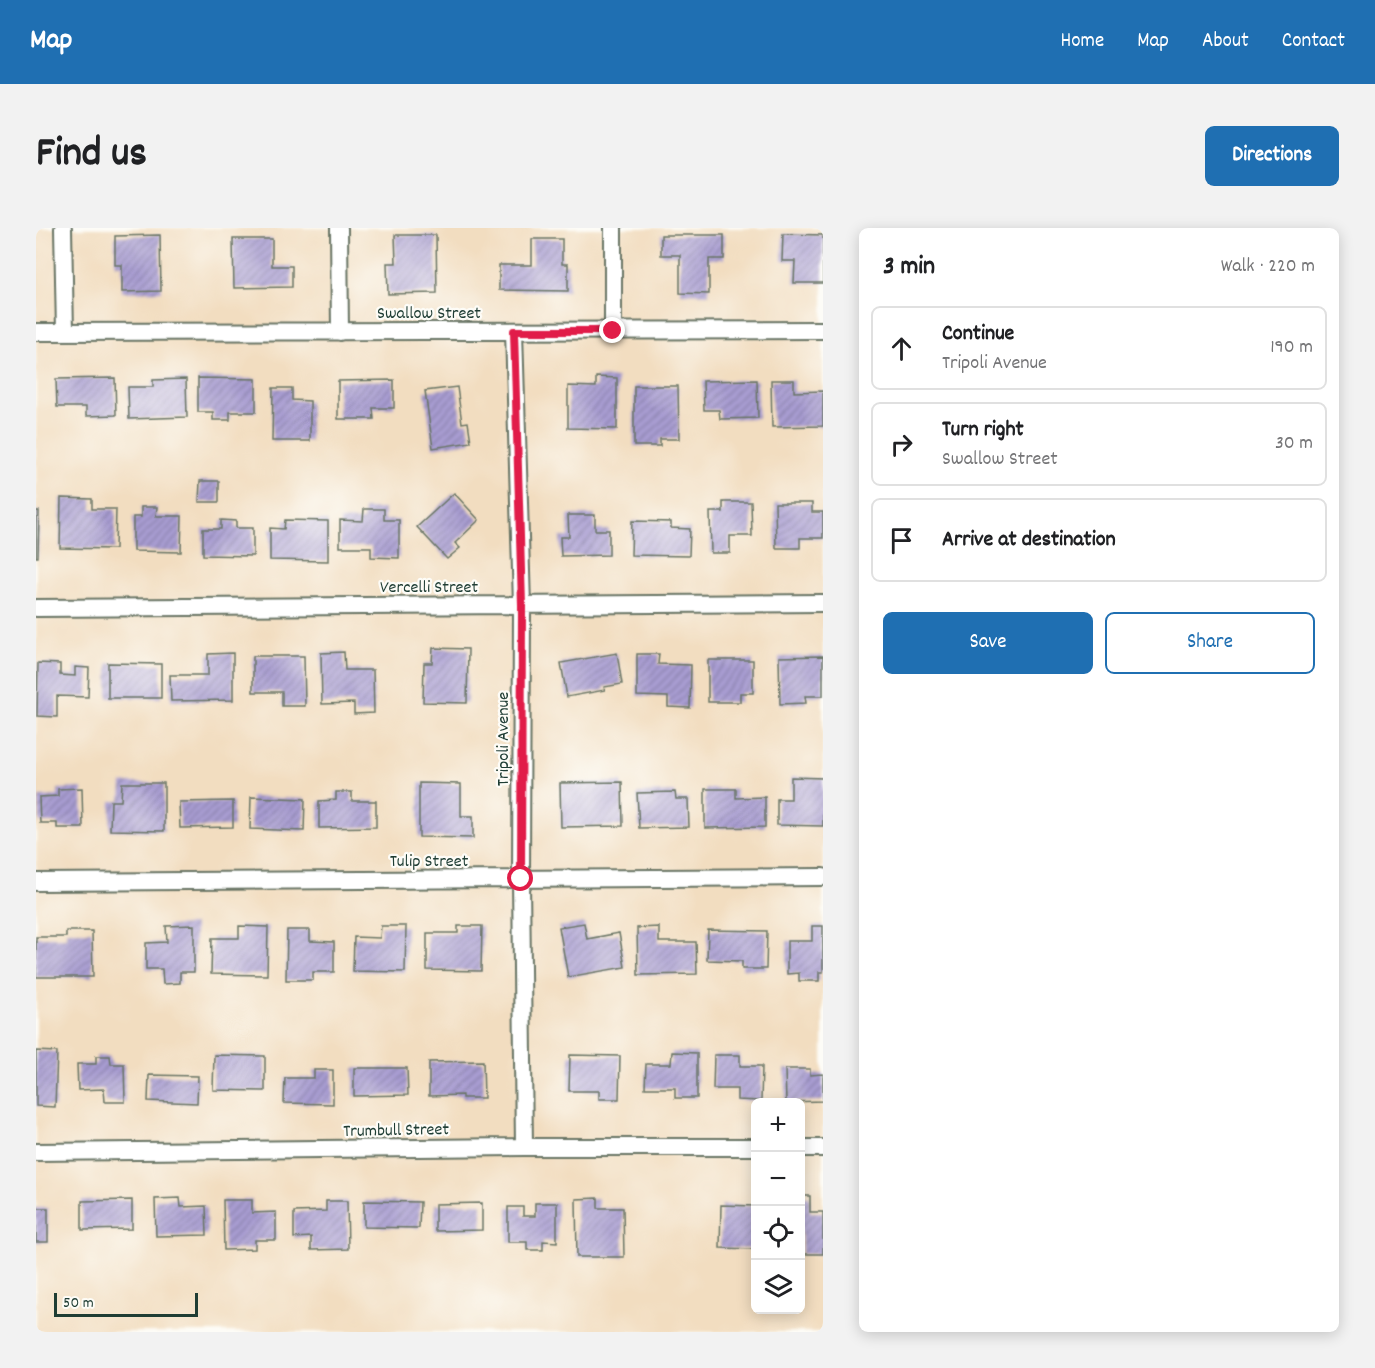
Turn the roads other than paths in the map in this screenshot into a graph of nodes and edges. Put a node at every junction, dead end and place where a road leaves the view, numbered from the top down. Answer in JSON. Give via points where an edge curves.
{"nodes":[{"id":1,"x":63,"y":228,"type":"edge"},
{"id":2,"x":339,"y":228,"type":"edge"},
{"id":3,"x":613,"y":228,"type":"edge"},
{"id":4,"x":823,"y":330,"type":"edge"},
{"id":5,"x":514,"y":331,"type":"junction"},
{"id":6,"x":613,"y":331,"type":"junction"},
{"id":7,"x":36,"y":332,"type":"edge"},
{"id":8,"x":65,"y":332,"type":"junction"},
{"id":9,"x":340,"y":332,"type":"junction"},
{"id":10,"x":823,"y":603,"type":"edge"},
{"id":11,"x":522,"y":605,"type":"junction"},
{"id":12,"x":36,"y":608,"type":"edge"},
{"id":13,"x":823,"y":877,"type":"edge"},
{"id":14,"x":521,"y":879,"type":"junction"},
{"id":15,"x":36,"y":882,"type":"edge"},
{"id":16,"x":524,"y":1147,"type":"junction"},
{"id":17,"x":751,"y":1148,"type":"edge"},
{"id":18,"x":805,"y":1148,"type":"edge"},
{"id":19,"x":823,"y":1148,"type":"edge"},
{"id":20,"x":36,"y":1152,"type":"edge"}],
"edges":[{"from":1,"to":8,"type":"street"},
{"from":2,"to":9,"type":"street"},
{"from":3,"to":6,"type":"street"},
{"from":4,"to":6,"type":"street","name":"Swallow Street"},
{"from":5,"to":6,"type":"street","name":"Swallow Street"},
{"from":5,"to":9,"type":"street","name":"Swallow Street"},
{"from":5,"to":11,"type":"street","name":"Tripoli Avenue"},
{"from":7,"to":8,"type":"street","name":"Swallow Street"},
{"from":8,"to":9,"type":"street","name":"Swallow Street"},
{"from":10,"to":11,"type":"street","name":"Vercelli Street"},
{"from":11,"to":12,"type":"street","name":"Vercelli Street"},
{"from":11,"to":14,"type":"street","name":"Tripoli Avenue"},
{"from":13,"to":14,"type":"street","name":"Tulip Street"},
{"from":14,"to":15,"type":"street","name":"Tulip Street"},
{"from":14,"to":16,"type":"street","name":"Tripoli Avenue"},
{"from":16,"to":17,"type":"street","name":"Trumbull Street"},
{"from":16,"to":20,"type":"street","name":"Trumbull Street"},
{"from":18,"to":19,"type":"street"}]}
